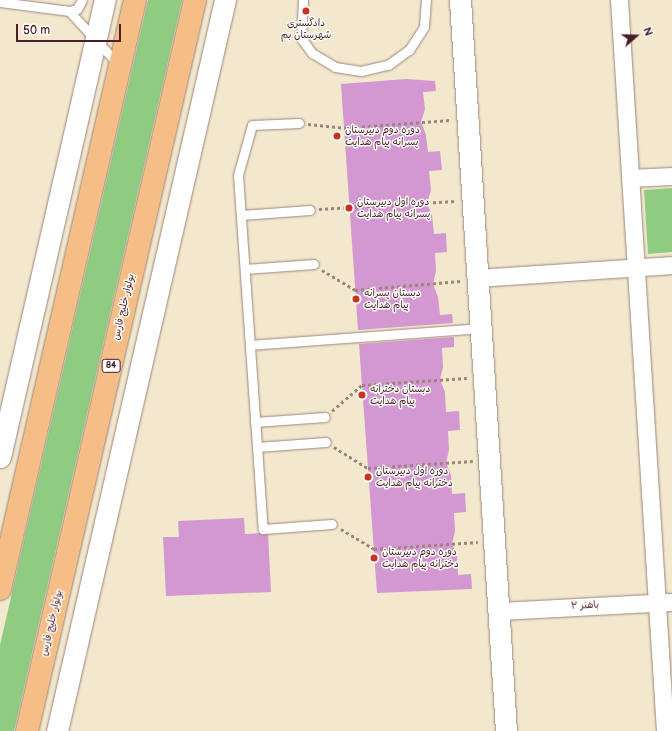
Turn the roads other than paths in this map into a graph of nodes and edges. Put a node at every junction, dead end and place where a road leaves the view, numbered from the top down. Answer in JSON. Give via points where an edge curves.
{"nodes":[{"id":1,"x":82,"y":0,"type":"edge"},
{"id":2,"x":105,"y":0,"type":"edge"},
{"id":3,"x":135,"y":0,"type":"edge"},
{"id":4,"x":194,"y":0,"type":"edge"},
{"id":5,"x":225,"y":0,"type":"edge"},
{"id":6,"x":303,"y":0,"type":"edge"},
{"id":7,"x":426,"y":0,"type":"edge"},
{"id":8,"x":460,"y":0,"type":"edge"},
{"id":9,"x":619,"y":0,"type":"edge"},
{"id":10,"x":0,"y":2,"type":"edge"},
{"id":11,"x":69,"y":11,"type":"junction"},
{"id":12,"x":96,"y":40,"type":"junction"},
{"id":13,"x":120,"y":66,"type":"junction"},
{"id":14,"x":299,"y":123,"type":"road end"},
{"id":15,"x":672,"y":176,"type":"edge"},
{"id":16,"x":630,"y":178,"type":"junction"},
{"id":17,"x":310,"y":210,"type":"road end"},
{"id":18,"x":241,"y":215,"type":"junction"},
{"id":19,"x":314,"y":264,"type":"road end"},
{"id":20,"x":672,"y":265,"type":"edge"},
{"id":21,"x":636,"y":267,"type":"junction"},
{"id":22,"x":245,"y":269,"type":"junction"},
{"id":23,"x":478,"y":278,"type":"junction"},
{"id":24,"x":481,"y":328,"type":"junction"},
{"id":25,"x":250,"y":344,"type":"junction"},
{"id":26,"x":325,"y":417,"type":"road end"},
{"id":27,"x":255,"y":422,"type":"junction"},
{"id":28,"x":326,"y":442,"type":"road end"},
{"id":29,"x":257,"y":447,"type":"junction"},
{"id":30,"x":0,"y":457,"type":"edge"},
{"id":31,"x":332,"y":524,"type":"road end"},
{"id":32,"x":0,"y":589,"type":"edge"},
{"id":33,"x":665,"y":602,"type":"edge"},
{"id":34,"x":499,"y":611,"type":"junction"},
{"id":35,"x":27,"y":731,"type":"edge"},
{"id":36,"x":57,"y":731,"type":"edge"},
{"id":37,"x":506,"y":731,"type":"edge"},
{"id":38,"x":665,"y":731,"type":"edge"}],
"edges":[{"from":1,"to":11,"type":"lane","via":[[77,9]]},
{"from":2,"to":12,"type":"street"},
{"from":3,"to":13,"type":"highway"},
{"from":4,"to":35,"type":"highway","name":"بولوار خلیج فارس","number":"84"},
{"from":5,"to":36,"type":"street"},
{"from":6,"to":7,"type":"lane","via":[[301,38],[312,53],[335,67],[361,71],[388,65],[409,50],[424,27]]},
{"from":8,"to":23,"type":"street"},
{"from":9,"to":16,"type":"street"},
{"from":10,"to":11,"type":"lane"},
{"from":11,"to":12,"type":"lane"},
{"from":12,"to":13,"type":"lane"},
{"from":12,"to":30,"type":"street"},
{"from":13,"to":32,"type":"highway"},
{"from":14,"to":18,"type":"lane","via":[[252,124],[238,174]]},
{"from":15,"to":16,"type":"street"},
{"from":16,"to":21,"type":"street"},
{"from":17,"to":18,"type":"lane"},
{"from":18,"to":22,"type":"lane"},
{"from":19,"to":22,"type":"lane"},
{"from":20,"to":21,"type":"street"},
{"from":21,"to":23,"type":"street"},
{"from":21,"to":33,"type":"street"},
{"from":22,"to":25,"type":"lane"},
{"from":23,"to":24,"type":"street"},
{"from":24,"to":25,"type":"lane"},
{"from":24,"to":34,"type":"street"},
{"from":25,"to":27,"type":"lane"},
{"from":26,"to":27,"type":"lane"},
{"from":27,"to":29,"type":"lane"},
{"from":28,"to":29,"type":"lane"},
{"from":29,"to":31,"type":"lane","via":[[263,529]]},
{"from":33,"to":34,"type":"street","name":"باهنر ۲"},
{"from":33,"to":38,"type":"street"},
{"from":34,"to":37,"type":"street"}]}
